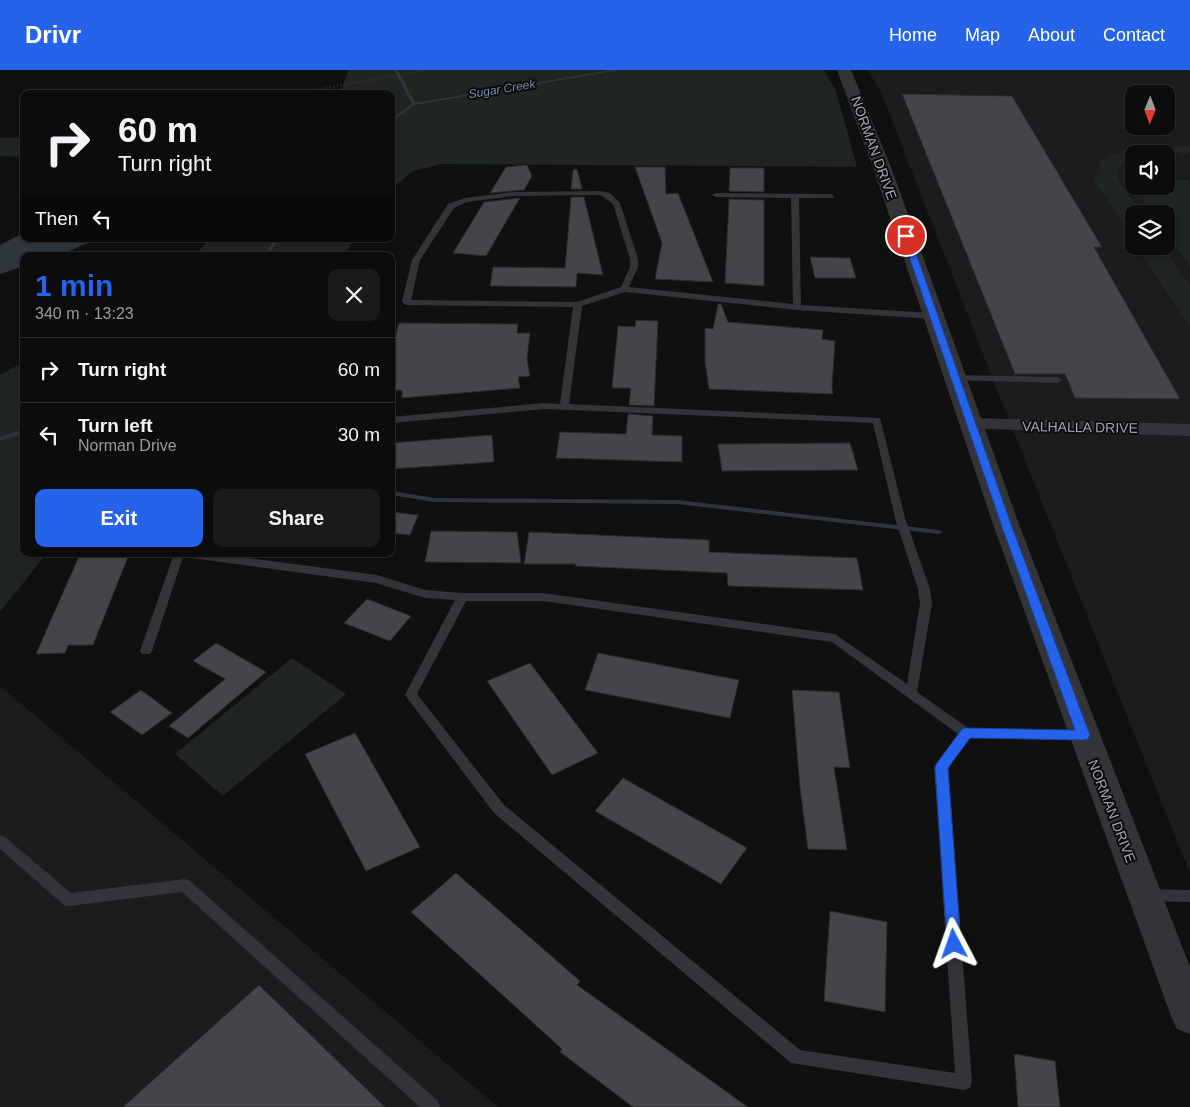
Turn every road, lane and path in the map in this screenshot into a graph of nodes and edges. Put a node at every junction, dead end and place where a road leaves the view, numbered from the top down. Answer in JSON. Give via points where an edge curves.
{"nodes":[{"id":1,"x":426,"y":70,"type":"edge"},
{"id":2,"x":844,"y":70,"type":"edge"},
{"id":3,"x":314,"y":90,"type":"edge"},
{"id":4,"x":716,"y":194,"type":"dead end"},
{"id":5,"x":795,"y":196,"type":"junction"},
{"id":6,"x":830,"y":196,"type":"dead end"},
{"id":7,"x":624,"y":289,"type":"junction"},
{"id":8,"x":578,"y":304,"type":"junction"},
{"id":9,"x":797,"y":307,"type":"junction"},
{"id":10,"x":933,"y":316,"type":"junction"},
{"id":11,"x":954,"y":378,"type":"junction"},
{"id":12,"x":1057,"y":380,"type":"dead end"},
{"id":13,"x":564,"y":407,"type":"junction"},
{"id":14,"x":395,"y":420,"type":"edge"},
{"id":15,"x":971,"y":424,"type":"junction"},
{"id":16,"x":1190,"y":430,"type":"edge"},
{"id":17,"x":179,"y":557,"type":"edge"},
{"id":18,"x":213,"y":557,"type":"edge"},
{"id":19,"x":462,"y":597,"type":"junction"},
{"id":20,"x":146,"y":651,"type":"dead end"},
{"id":21,"x":911,"y":694,"type":"junction"},
{"id":22,"x":966,"y":733,"type":"junction"},
{"id":23,"x":1083,"y":735,"type":"junction"},
{"id":24,"x":0,"y":841,"type":"edge"},
{"id":25,"x":1144,"y":895,"type":"junction"},
{"id":26,"x":1190,"y":896,"type":"edge"},
{"id":27,"x":1190,"y":1016,"type":"edge"},
{"id":28,"x":432,"y":1107,"type":"edge"}],
"edges":[{"from":1,"to":3,"type":"path"},
{"from":2,"to":10,"type":"street","name":"NORMAN DRIVE","via":[[883,170]]},
{"from":4,"to":5,"type":"lane"},
{"from":5,"to":6,"type":"lane"},
{"from":5,"to":9,"type":"lane"},
{"from":7,"to":8,"type":"lane"},
{"from":7,"to":8,"type":"lane","via":[[634,260],[612,198],[600,193],[513,194],[465,200],[448,209],[416,260],[406,302]]},
{"from":7,"to":9,"type":"lane"},
{"from":8,"to":13,"type":"lane"},
{"from":9,"to":10,"type":"lane"},
{"from":10,"to":11,"type":"street","name":"NORMAN DRIVE"},
{"from":11,"to":12,"type":"lane"},
{"from":11,"to":15,"type":"street","name":"NORMAN DRIVE"},
{"from":13,"to":14,"type":"lane"},
{"from":13,"to":21,"type":"lane","via":[[877,420],[900,518],[926,603]]},
{"from":15,"to":16,"type":"street","name":"VALHALLA DRIVE"},
{"from":15,"to":23,"type":"street","name":"NORMAN DRIVE"},
{"from":17,"to":20,"type":"lane"},
{"from":18,"to":19,"type":"lane","via":[[377,579],[425,594]]},
{"from":19,"to":21,"type":"lane","via":[[543,597],[835,638]]},
{"from":19,"to":22,"type":"lane","via":[[411,695],[499,809],[798,1057],[964,1082],[942,767]]},
{"from":21,"to":22,"type":"lane"},
{"from":22,"to":23,"type":"lane"},
{"from":23,"to":25,"type":"street","name":"NORMAN DRIVE"},
{"from":24,"to":28,"type":"lane","via":[[69,900],[185,885]]},
{"from":25,"to":26,"type":"lane"},
{"from":25,"to":27,"type":"street","name":"NORMAN DRIVE"}]}
